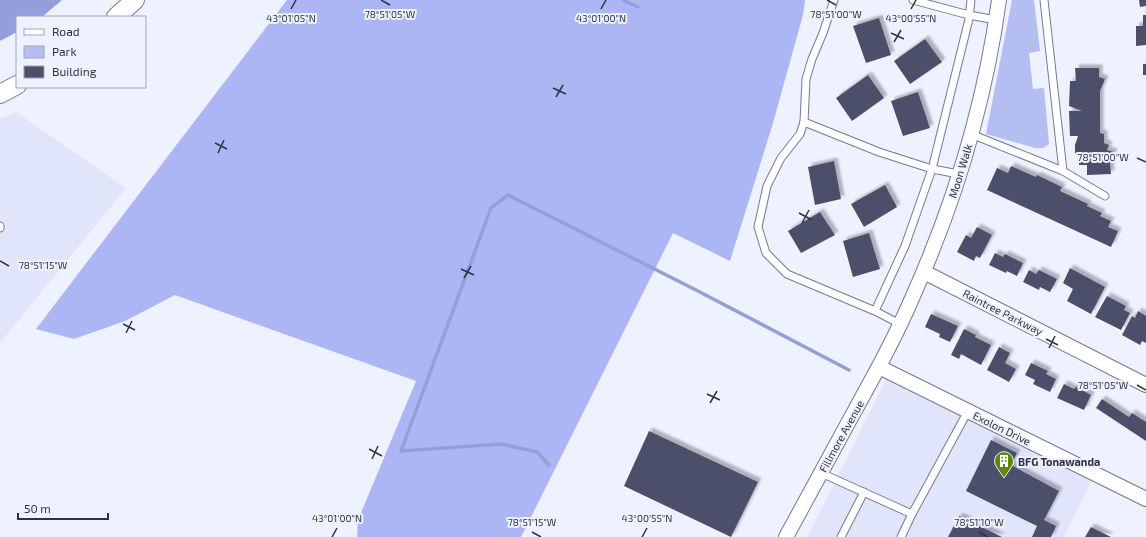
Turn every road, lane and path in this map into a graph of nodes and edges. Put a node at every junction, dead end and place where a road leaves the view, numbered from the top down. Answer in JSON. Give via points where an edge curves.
{"nodes":[{"id":1,"x":834,"y":0,"type":"edge"},
{"id":2,"x":913,"y":0,"type":"edge"},
{"id":3,"x":971,"y":0,"type":"edge"},
{"id":4,"x":999,"y":0,"type":"edge"},
{"id":5,"x":1044,"y":0,"type":"edge"},
{"id":6,"x":970,"y":15,"type":"junction"},
{"id":7,"x":996,"y":20,"type":"junction"},
{"id":8,"x":16,"y":86,"type":"edge"},
{"id":9,"x":0,"y":94,"type":"edge"},
{"id":10,"x":804,"y":122,"type":"junction"},
{"id":11,"x":971,"y":134,"type":"junction"},
{"id":12,"x":932,"y":169,"type":"junction"},
{"id":13,"x":1063,"y":171,"type":"junction"},
{"id":14,"x":959,"y":174,"type":"junction"},
{"id":15,"x":1105,"y":196,"type":"dead end"},
{"id":16,"x":924,"y":272,"type":"junction"},
{"id":17,"x":875,"y":311,"type":"junction"},
{"id":18,"x":897,"y":329,"type":"junction"},
{"id":19,"x":878,"y":367,"type":"junction"},
{"id":20,"x":1146,"y":385,"type":"edge"},
{"id":21,"x":968,"y":411,"type":"junction"},
{"id":22,"x":821,"y":473,"type":"junction"},
{"id":23,"x":864,"y":492,"type":"junction"},
{"id":24,"x":1146,"y":499,"type":"edge"},
{"id":25,"x":912,"y":514,"type":"junction"},
{"id":26,"x":786,"y":537,"type":"edge"},
{"id":27,"x":841,"y":537,"type":"edge"},
{"id":28,"x":901,"y":537,"type":"edge"}],
"edges":[{"from":1,"to":10,"type":"lane","via":[[806,79]]},
{"from":2,"to":6,"type":"lane"},
{"from":3,"to":6,"type":"lane"},
{"from":4,"to":7,"type":"street","name":"Moon Walk"},
{"from":5,"to":13,"type":"lane"},
{"from":6,"to":7,"type":"lane"},
{"from":6,"to":12,"type":"lane"},
{"from":7,"to":11,"type":"street","name":"Moon Walk"},
{"from":8,"to":9,"type":"street"},
{"from":10,"to":12,"type":"lane","via":[[879,152]]},
{"from":10,"to":17,"type":"lane","via":[[800,134],[781,158],[767,186],[758,227],[766,253],[787,274]]},
{"from":11,"to":13,"type":"lane"},
{"from":11,"to":14,"type":"street","name":"Moon Walk"},
{"from":12,"to":14,"type":"lane"},
{"from":12,"to":17,"type":"lane","via":[[905,246]]},
{"from":13,"to":15,"type":"lane"},
{"from":14,"to":16,"type":"street","name":"Moon Walk"},
{"from":16,"to":18,"type":"street","name":"Moon Walk"},
{"from":16,"to":20,"type":"street","name":"Raintree Parkway"},
{"from":17,"to":18,"type":"lane"},
{"from":18,"to":19,"type":"street","name":"Fillmore Avenue"},
{"from":19,"to":21,"type":"street","name":"Exolon Drive"},
{"from":19,"to":22,"type":"street","name":"Fillmore Avenue"},
{"from":21,"to":24,"type":"street","name":"Exolon Drive"},
{"from":21,"to":25,"type":"lane"},
{"from":22,"to":23,"type":"lane"},
{"from":22,"to":26,"type":"street","name":"Fillmore Avenue"},
{"from":23,"to":25,"type":"lane"},
{"from":23,"to":27,"type":"lane"},
{"from":25,"to":28,"type":"lane"}]}
